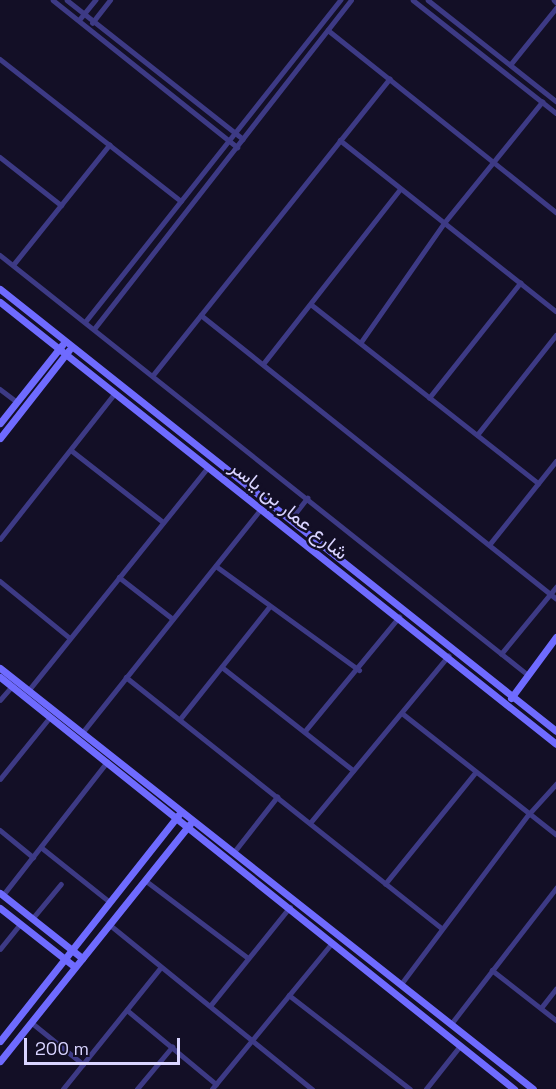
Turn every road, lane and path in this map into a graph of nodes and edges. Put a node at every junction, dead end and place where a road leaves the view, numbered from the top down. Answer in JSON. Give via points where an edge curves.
{"nodes":[{"id":1,"x":53,"y":0,"type":"edge"},
{"id":2,"x":67,"y":0,"type":"edge"},
{"id":3,"x":95,"y":0,"type":"edge"},
{"id":4,"x":110,"y":0,"type":"edge"},
{"id":5,"x":340,"y":0,"type":"edge"},
{"id":6,"x":351,"y":0,"type":"edge"},
{"id":7,"x":412,"y":0,"type":"edge"},
{"id":8,"x":428,"y":0,"type":"edge"},
{"id":9,"x":556,"y":8,"type":"edge"},
{"id":10,"x":84,"y":14,"type":"junction"},
{"id":11,"x":79,"y":20,"type":"junction"},
{"id":12,"x":93,"y":21,"type":"junction"},
{"id":13,"x":88,"y":27,"type":"junction"},
{"id":14,"x":328,"y":30,"type":"junction"},
{"id":15,"x":0,"y":59,"type":"edge"},
{"id":16,"x":510,"y":65,"type":"junction"},
{"id":17,"x":390,"y":79,"type":"junction"},
{"id":18,"x":556,"y":101,"type":"edge"},
{"id":19,"x":542,"y":102,"type":"junction"},
{"id":20,"x":556,"y":113,"type":"edge"},
{"id":21,"x":235,"y":133,"type":"junction"},
{"id":22,"x":243,"y":139,"type":"junction"},
{"id":23,"x":340,"y":140,"type":"junction"},
{"id":24,"x":229,"y":141,"type":"junction"},
{"id":25,"x":109,"y":145,"type":"junction"},
{"id":26,"x":237,"y":147,"type":"junction"},
{"id":27,"x":0,"y":157,"type":"edge"},
{"id":28,"x":494,"y":160,"type":"junction"},
{"id":29,"x":400,"y":189,"type":"junction"},
{"id":30,"x":181,"y":201,"type":"junction"},
{"id":31,"x":61,"y":205,"type":"junction"},
{"id":32,"x":556,"y":212,"type":"edge"},
{"id":33,"x":444,"y":222,"type":"junction"},
{"id":34,"x":0,"y":255,"type":"edge"},
{"id":35,"x":13,"y":265,"type":"junction"},
{"id":36,"x":519,"y":283,"type":"junction"},
{"id":37,"x":0,"y":289,"type":"edge"},
{"id":38,"x":0,"y":302,"type":"edge"},
{"id":39,"x":312,"y":305,"type":"junction"},
{"id":40,"x":556,"y":311,"type":"edge"},
{"id":41,"x":201,"y":315,"type":"junction"},
{"id":42,"x":85,"y":322,"type":"junction"},
{"id":43,"x":94,"y":329,"type":"junction"},
{"id":44,"x":556,"y":335,"type":"edge"},
{"id":45,"x":65,"y":341,"type":"junction"},
{"id":46,"x":361,"y":342,"type":"junction"},
{"id":47,"x":72,"y":346,"type":"junction"},
{"id":48,"x":59,"y":349,"type":"junction"},
{"id":49,"x":66,"y":354,"type":"junction"},
{"id":50,"x":263,"y":364,"type":"junction"},
{"id":51,"x":153,"y":375,"type":"junction"},
{"id":52,"x":0,"y":389,"type":"edge"},
{"id":53,"x":115,"y":393,"type":"junction"},
{"id":54,"x":429,"y":398,"type":"junction"},
{"id":55,"x":17,"y":402,"type":"junction"},
{"id":56,"x":0,"y":423,"type":"edge"},
{"id":57,"x":477,"y":435,"type":"junction"},
{"id":58,"x":0,"y":438,"type":"edge"},
{"id":59,"x":71,"y":450,"type":"junction"},
{"id":60,"x":556,"y":461,"type":"edge"},
{"id":61,"x":208,"y":466,"type":"junction"},
{"id":62,"x":538,"y":483,"type":"junction"},
{"id":63,"x":307,"y":498,"type":"junction"},
{"id":64,"x":260,"y":510,"type":"junction"},
{"id":65,"x":290,"y":520,"type":"junction"},
{"id":66,"x":162,"y":522,"type":"junction"},
{"id":67,"x":0,"y":539,"type":"edge"},
{"id":68,"x":489,"y":545,"type":"junction"},
{"id":69,"x":216,"y":566,"type":"junction"},
{"id":70,"x":118,"y":577,"type":"junction"},
{"id":71,"x":0,"y":581,"type":"edge"},
{"id":72,"x":556,"y":587,"type":"edge"},
{"id":73,"x":551,"y":594,"type":"junction"},
{"id":74,"x":556,"y":598,"type":"edge"},
{"id":75,"x":270,"y":606,"type":"junction"},
{"id":76,"x":399,"y":618,"type":"junction"},
{"id":77,"x":173,"y":619,"type":"junction"},
{"id":78,"x":556,"y":637,"type":"edge"},
{"id":79,"x":70,"y":638,"type":"junction"},
{"id":80,"x":501,"y":654,"type":"junction"},
{"id":81,"x":448,"y":656,"type":"junction"},
{"id":82,"x":222,"y":667,"type":"junction"},
{"id":83,"x":0,"y":668,"type":"edge"},
{"id":84,"x":359,"y":670,"type":"junction"},
{"id":85,"x":527,"y":674,"type":"junction"},
{"id":86,"x":0,"y":677,"type":"edge"},
{"id":87,"x":126,"y":677,"type":"junction"},
{"id":88,"x":12,"y":686,"type":"junction"},
{"id":89,"x":28,"y":691,"type":"junction"},
{"id":90,"x":512,"y":696,"type":"junction"},
{"id":91,"x":0,"y":700,"type":"edge"},
{"id":92,"x":506,"y":704,"type":"junction"},
{"id":93,"x":402,"y":713,"type":"junction"},
{"id":94,"x":50,"y":717,"type":"junction"},
{"id":95,"x":180,"y":719,"type":"junction"},
{"id":96,"x":305,"y":730,"type":"junction"},
{"id":97,"x":556,"y":731,"type":"edge"},
{"id":98,"x":82,"y":733,"type":"junction"},
{"id":99,"x":556,"y":744,"type":"edge"},
{"id":100,"x":107,"y":762,"type":"junction"},
{"id":101,"x":353,"y":770,"type":"junction"},
{"id":102,"x":475,"y":773,"type":"junction"},
{"id":103,"x":0,"y":779,"type":"edge"},
{"id":104,"x":556,"y":784,"type":"edge"},
{"id":105,"x":277,"y":797,"type":"junction"},
{"id":106,"x":183,"y":810,"type":"junction"},
{"id":107,"x":528,"y":815,"type":"junction"},
{"id":108,"x":177,"y":818,"type":"junction"},
{"id":109,"x":194,"y":819,"type":"junction"},
{"id":110,"x":310,"y":823,"type":"junction"},
{"id":111,"x":188,"y":826,"type":"junction"},
{"id":112,"x":0,"y":830,"type":"edge"},
{"id":113,"x":556,"y":834,"type":"edge"},
{"id":114,"x":40,"y":847,"type":"junction"},
{"id":115,"x":234,"y":852,"type":"junction"},
{"id":116,"x":33,"y":857,"type":"junction"},
{"id":117,"x":145,"y":880,"type":"junction"},
{"id":118,"x":61,"y":884,"type":"dead end"},
{"id":119,"x":385,"y":884,"type":"junction"},
{"id":120,"x":556,"y":888,"type":"edge"},
{"id":121,"x":2,"y":894,"type":"edge"},
{"id":122,"x":110,"y":902,"type":"junction"},
{"id":123,"x":290,"y":907,"type":"junction"},
{"id":124,"x":0,"y":908,"type":"edge"},
{"id":125,"x":32,"y":919,"type":"junction"},
{"id":126,"x":20,"y":924,"type":"junction"},
{"id":127,"x":109,"y":924,"type":"junction"},
{"id":128,"x":441,"y":928,"type":"junction"},
{"id":129,"x":332,"y":943,"type":"junction"},
{"id":130,"x":0,"y":949,"type":"edge"},
{"id":131,"x":72,"y":950,"type":"junction"},
{"id":132,"x":82,"y":958,"type":"junction"},
{"id":133,"x":248,"y":958,"type":"junction"},
{"id":134,"x":65,"y":960,"type":"junction"},
{"id":135,"x":161,"y":967,"type":"junction"},
{"id":136,"x":75,"y":968,"type":"junction"},
{"id":137,"x":492,"y":970,"type":"junction"},
{"id":138,"x":401,"y":984,"type":"junction"},
{"id":139,"x":556,"y":989,"type":"edge"},
{"id":140,"x":290,"y":994,"type":"junction"},
{"id":141,"x":210,"y":1006,"type":"junction"},
{"id":142,"x":541,"y":1008,"type":"junction"},
{"id":143,"x":127,"y":1010,"type":"junction"},
{"id":144,"x":556,"y":1020,"type":"edge"},
{"id":145,"x":31,"y":1022,"type":"junction"},
{"id":146,"x":451,"y":1024,"type":"junction"},
{"id":147,"x":252,"y":1040,"type":"junction"},
{"id":148,"x":0,"y":1041,"type":"edge"},
{"id":149,"x":460,"y":1046,"type":"junction"},
{"id":150,"x":172,"y":1047,"type":"junction"},
{"id":151,"x":0,"y":1061,"type":"edge"},
{"id":152,"x":84,"y":1064,"type":"junction"},
{"id":153,"x":305,"y":1083,"type":"junction"},
{"id":154,"x":214,"y":1087,"type":"edge"},
{"id":155,"x":63,"y":1089,"type":"edge"},
{"id":156,"x":137,"y":1089,"type":"edge"},
{"id":157,"x":301,"y":1089,"type":"edge"},
{"id":158,"x":312,"y":1089,"type":"edge"},
{"id":159,"x":410,"y":1089,"type":"edge"},
{"id":160,"x":426,"y":1089,"type":"edge"},
{"id":161,"x":514,"y":1089,"type":"edge"},
{"id":162,"x":533,"y":1089,"type":"edge"}],
"edges":[{"from":1,"to":11,"type":"street"},
{"from":2,"to":10,"type":"street"},
{"from":3,"to":10,"type":"street"},
{"from":4,"to":12,"type":"street"},
{"from":5,"to":21,"type":"street"},
{"from":6,"to":14,"type":"street"},
{"from":7,"to":19,"type":"street"},
{"from":8,"to":16,"type":"street"},
{"from":9,"to":16,"type":"street"},
{"from":10,"to":11,"type":"street"},
{"from":10,"to":12,"type":"street"},
{"from":11,"to":13,"type":"street"},
{"from":12,"to":13,"type":"street"},
{"from":12,"to":21,"type":"street"},
{"from":13,"to":24,"type":"street"},
{"from":14,"to":17,"type":"street"},
{"from":14,"to":22,"type":"street"},
{"from":15,"to":25,"type":"street"},
{"from":16,"to":18,"type":"street"},
{"from":17,"to":23,"type":"street"},
{"from":17,"to":28,"type":"street"},
{"from":19,"to":20,"type":"street"},
{"from":19,"to":28,"type":"street"},
{"from":21,"to":22,"type":"street"},
{"from":21,"to":24,"type":"street"},
{"from":22,"to":26,"type":"street"},
{"from":23,"to":29,"type":"street"},
{"from":23,"to":41,"type":"street"},
{"from":24,"to":26,"type":"street"},
{"from":24,"to":30,"type":"street"},
{"from":25,"to":30,"type":"street"},
{"from":25,"to":31,"type":"street"},
{"from":26,"to":43,"type":"street"},
{"from":27,"to":31,"type":"street"},
{"from":28,"to":32,"type":"street"},
{"from":28,"to":33,"type":"street"},
{"from":29,"to":33,"type":"street"},
{"from":29,"to":39,"type":"street"},
{"from":30,"to":42,"type":"street"},
{"from":31,"to":35,"type":"street"},
{"from":33,"to":36,"type":"street"},
{"from":33,"to":46,"type":"street"},
{"from":34,"to":35,"type":"street"},
{"from":35,"to":42,"type":"street"},
{"from":36,"to":40,"type":"street"},
{"from":36,"to":54,"type":"street"},
{"from":37,"to":45,"type":"street","name":"شارع عمار بن ياسر"},
{"from":38,"to":48,"type":"street","name":"شارع عمار بن ياسر"},
{"from":39,"to":46,"type":"street"},
{"from":39,"to":50,"type":"street"},
{"from":41,"to":50,"type":"street"},
{"from":41,"to":51,"type":"street"},
{"from":42,"to":43,"type":"street"},
{"from":43,"to":51,"type":"street"},
{"from":44,"to":57,"type":"street"},
{"from":45,"to":47,"type":"street","name":"شارع عمار بن ياسر"},
{"from":45,"to":48,"type":"street"},
{"from":46,"to":54,"type":"street"},
{"from":47,"to":49,"type":"street"},
{"from":47,"to":65,"type":"street","name":"شارع عمار بن ياسر"},
{"from":48,"to":49,"type":"street","name":"شارع عمار بن ياسر"},
{"from":48,"to":55,"type":"street"},
{"from":49,"to":53,"type":"street","name":"شارع عمار بن ياسر"},
{"from":49,"to":58,"type":"street"},
{"from":50,"to":68,"type":"street"},
{"from":51,"to":63,"type":"street"},
{"from":52,"to":55,"type":"street"},
{"from":53,"to":59,"type":"street"},
{"from":53,"to":61,"type":"street","name":"شارع عمار بن ياسر"},
{"from":54,"to":57,"type":"street"},
{"from":55,"to":56,"type":"street"},
{"from":57,"to":62,"type":"street"},
{"from":59,"to":66,"type":"street"},
{"from":59,"to":67,"type":"street"},
{"from":60,"to":62,"type":"street"},
{"from":61,"to":64,"type":"street","name":"شارع عمار بن ياسر"},
{"from":61,"to":66,"type":"street"},
{"from":62,"to":68,"type":"street"},
{"from":63,"to":65,"type":"street"},
{"from":63,"to":80,"type":"street"},
{"from":64,"to":69,"type":"street"},
{"from":64,"to":76,"type":"street","name":"شارع عمار بن ياسر"},
{"from":65,"to":90,"type":"street","name":"شارع عمار بن ياسر"},
{"from":66,"to":70,"type":"street"},
{"from":68,"to":73,"type":"street"},
{"from":69,"to":75,"type":"street"},
{"from":69,"to":77,"type":"street"},
{"from":70,"to":77,"type":"street"},
{"from":70,"to":79,"type":"street"},
{"from":71,"to":79,"type":"street"},
{"from":72,"to":73,"type":"street"},
{"from":73,"to":74,"type":"street"},
{"from":73,"to":80,"type":"street"},
{"from":75,"to":82,"type":"street"},
{"from":75,"to":84,"type":"street"},
{"from":76,"to":81,"type":"street","name":"شارع عمار بن ياسر"},
{"from":76,"to":84,"type":"street"},
{"from":77,"to":87,"type":"street"},
{"from":78,"to":85,"type":"street"},
{"from":79,"to":89,"type":"street"},
{"from":80,"to":85,"type":"street"},
{"from":81,"to":92,"type":"street","name":"شارع عمار بن ياسر"},
{"from":81,"to":93,"type":"street"},
{"from":82,"to":95,"type":"street"},
{"from":82,"to":96,"type":"street"},
{"from":83,"to":89,"type":"street"},
{"from":84,"to":96,"type":"street"},
{"from":85,"to":90,"type":"street"},
{"from":86,"to":88,"type":"street"},
{"from":87,"to":95,"type":"street"},
{"from":87,"to":98,"type":"street"},
{"from":88,"to":91,"type":"street"},
{"from":88,"to":94,"type":"street"},
{"from":89,"to":98,"type":"street"},
{"from":90,"to":92,"type":"street"},
{"from":90,"to":97,"type":"street","name":"شارع عمار بن ياسر"},
{"from":92,"to":99,"type":"street","name":"شارع عمار بن ياسر"},
{"from":93,"to":101,"type":"street"},
{"from":93,"to":102,"type":"street"},
{"from":94,"to":100,"type":"street"},
{"from":94,"to":103,"type":"street"},
{"from":95,"to":105,"type":"street"},
{"from":96,"to":101,"type":"street"},
{"from":98,"to":106,"type":"street"},
{"from":100,"to":108,"type":"street"},
{"from":100,"to":114,"type":"street"},
{"from":101,"to":110,"type":"street"},
{"from":102,"to":107,"type":"street"},
{"from":102,"to":119,"type":"street"},
{"from":104,"to":107,"type":"street"},
{"from":105,"to":110,"type":"street"},
{"from":105,"to":115,"type":"street"},
{"from":106,"to":108,"type":"street"},
{"from":106,"to":109,"type":"street"},
{"from":107,"to":113,"type":"street"},
{"from":107,"to":128,"type":"street"},
{"from":108,"to":111,"type":"street"},
{"from":108,"to":122,"type":"street"},
{"from":109,"to":111,"type":"street"},
{"from":109,"to":115,"type":"street"},
{"from":110,"to":119,"type":"street"},
{"from":111,"to":117,"type":"street"},
{"from":111,"to":123,"type":"street"},
{"from":112,"to":116,"type":"street"},
{"from":114,"to":116,"type":"street"},
{"from":114,"to":122,"type":"street"},
{"from":115,"to":138,"type":"street"},
{"from":116,"to":121,"type":"street"},
{"from":117,"to":127,"type":"street"},
{"from":117,"to":133,"type":"street"},
{"from":118,"to":125,"type":"street"},
{"from":119,"to":128,"type":"street"},
{"from":120,"to":137,"type":"street"},
{"from":121,"to":125,"type":"street"},
{"from":122,"to":131,"type":"street"},
{"from":123,"to":129,"type":"street"},
{"from":123,"to":133,"type":"street"},
{"from":124,"to":126,"type":"street"},
{"from":125,"to":131,"type":"street"},
{"from":126,"to":130,"type":"street"},
{"from":126,"to":134,"type":"street"},
{"from":127,"to":132,"type":"street"},
{"from":127,"to":135,"type":"street"},
{"from":128,"to":138,"type":"street"},
{"from":129,"to":140,"type":"street"},
{"from":129,"to":149,"type":"street"},
{"from":131,"to":132,"type":"street"},
{"from":131,"to":134,"type":"street"},
{"from":132,"to":136,"type":"street"},
{"from":133,"to":141,"type":"street"},
{"from":134,"to":136,"type":"street"},
{"from":134,"to":148,"type":"street"},
{"from":135,"to":141,"type":"street"},
{"from":135,"to":143,"type":"street"},
{"from":136,"to":145,"type":"street"},
{"from":137,"to":142,"type":"street"},
{"from":137,"to":146,"type":"street"},
{"from":138,"to":146,"type":"street"},
{"from":139,"to":142,"type":"street"},
{"from":140,"to":147,"type":"street"},
{"from":140,"to":159,"type":"street"},
{"from":141,"to":147,"type":"street"},
{"from":142,"to":144,"type":"street"},
{"from":143,"to":150,"type":"street"},
{"from":143,"to":152,"type":"street"},
{"from":145,"to":151,"type":"street"},
{"from":145,"to":152,"type":"street"},
{"from":146,"to":162,"type":"street"},
{"from":147,"to":153,"type":"street"},
{"from":147,"to":154,"type":"street"},
{"from":149,"to":160,"type":"street"},
{"from":149,"to":161,"type":"street"},
{"from":150,"to":154,"type":"street"},
{"from":150,"to":156,"type":"street"},
{"from":152,"to":155,"type":"street"},
{"from":153,"to":157,"type":"street"},
{"from":153,"to":158,"type":"street"}]}
